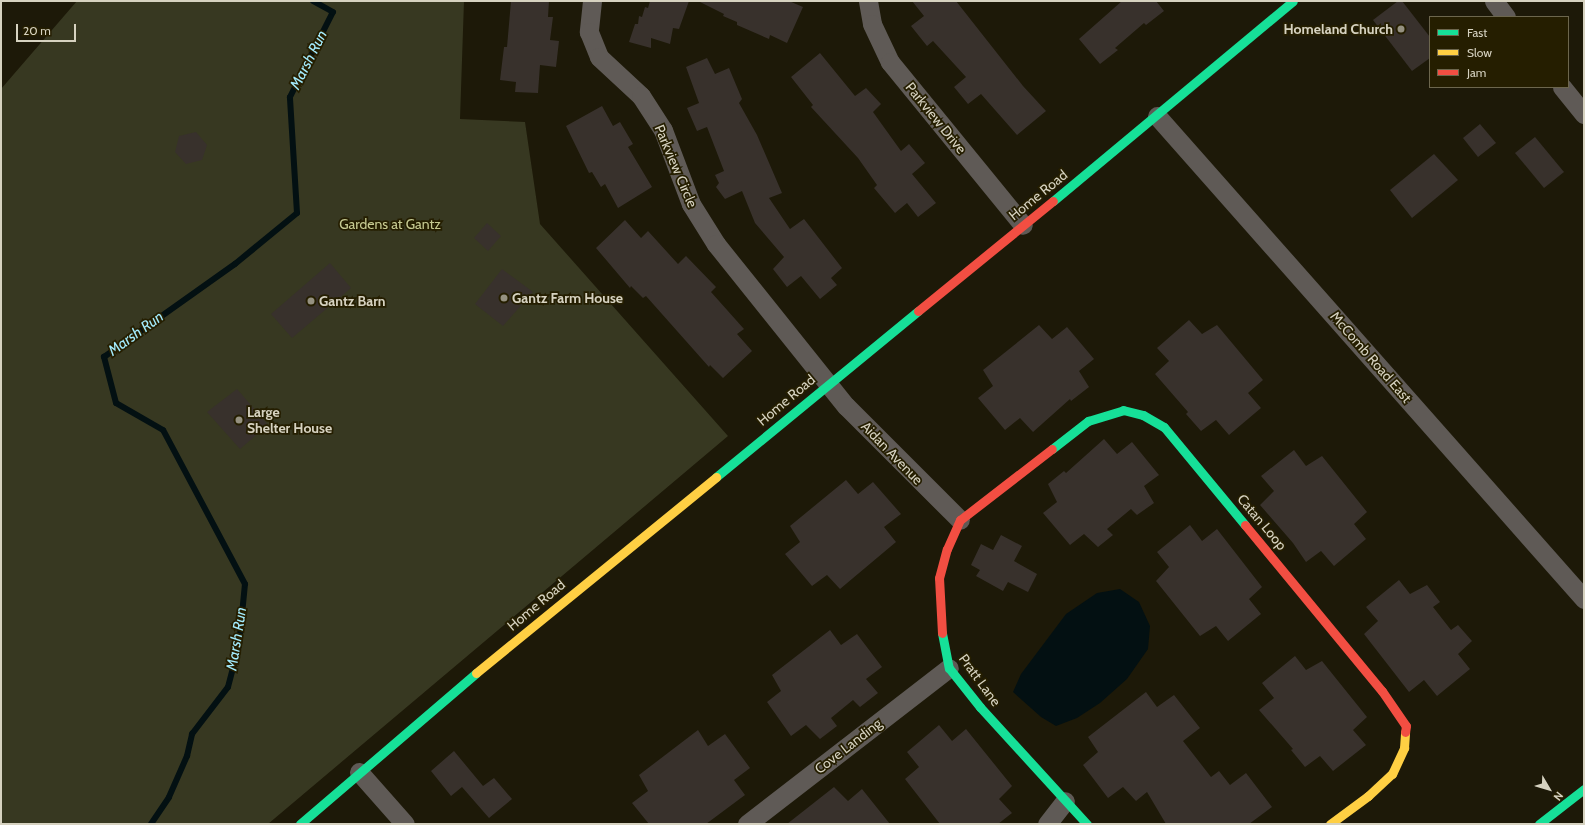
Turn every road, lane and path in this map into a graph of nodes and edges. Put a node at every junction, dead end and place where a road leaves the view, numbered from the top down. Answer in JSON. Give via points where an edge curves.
{"nodes":[{"id":1,"x":592,"y":1,"type":"edge"},
{"id":2,"x":868,"y":1,"type":"edge"},
{"id":3,"x":1293,"y":1,"type":"edge"},
{"id":4,"x":1494,"y":1,"type":"edge"},
{"id":5,"x":1505,"y":16,"type":"edge"},
{"id":6,"x":1563,"y":88,"type":"edge"},
{"id":7,"x":1584,"y":114,"type":"edge"},
{"id":8,"x":1158,"y":116,"type":"junction"},
{"id":9,"x":1023,"y":225,"type":"junction"},
{"id":10,"x":827,"y":384,"type":"junction"},
{"id":11,"x":960,"y":520,"type":"junction"},
{"id":12,"x":1584,"y":599,"type":"edge"},
{"id":13,"x":949,"y":668,"type":"junction"},
{"id":14,"x":359,"y":772,"type":"junction"},
{"id":15,"x":1584,"y":789,"type":"edge"},
{"id":16,"x":1065,"y":801,"type":"junction"},
{"id":17,"x":300,"y":824,"type":"edge"},
{"id":18,"x":405,"y":824,"type":"edge"},
{"id":19,"x":747,"y":824,"type":"edge"},
{"id":20,"x":1047,"y":824,"type":"edge"},
{"id":21,"x":1087,"y":824,"type":"edge"},
{"id":22,"x":1330,"y":824,"type":"edge"},
{"id":23,"x":1539,"y":824,"type":"edge"}],
"edges":[{"from":1,"to":10,"type":"street","name":"Parkview Circle","via":[[589,32],[598,57],[641,96],[663,130],[691,204],[716,244]]},
{"from":2,"to":9,"type":"street","name":"Parkview Drive","via":[[872,24],[890,62]]},
{"from":3,"to":8,"type":"main road","name":"Home Road"},
{"from":4,"to":5,"type":"street"},
{"from":6,"to":7,"type":"street"},
{"from":8,"to":9,"type":"main road","name":"Home Road"},
{"from":8,"to":12,"type":"street","name":"McComb Road East"},
{"from":9,"to":10,"type":"main road","name":"Home Road"},
{"from":10,"to":11,"type":"street","name":"Aidan Avenue","via":[[924,487]]},
{"from":10,"to":14,"type":"main road","name":"Home Road"},
{"from":11,"to":13,"type":"main road","name":"Pratt Lane","via":[[939,578],[942,639]]},
{"from":11,"to":22,"type":"main road","name":"Catan Loop","via":[[1088,421],[1123,410],[1143,415],[1164,427],[1382,691],[1406,726],[1404,748],[1392,774],[1368,796]]},
{"from":13,"to":16,"type":"main road","name":"Pratt Lane","via":[[980,707]]},
{"from":13,"to":19,"type":"street","name":"Cove Landing"},
{"from":14,"to":17,"type":"main road","name":"Home Road"},
{"from":14,"to":18,"type":"street"},
{"from":15,"to":23,"type":"main road"},
{"from":16,"to":20,"type":"street"},
{"from":16,"to":21,"type":"main road","name":"Pratt Lane"}]}
